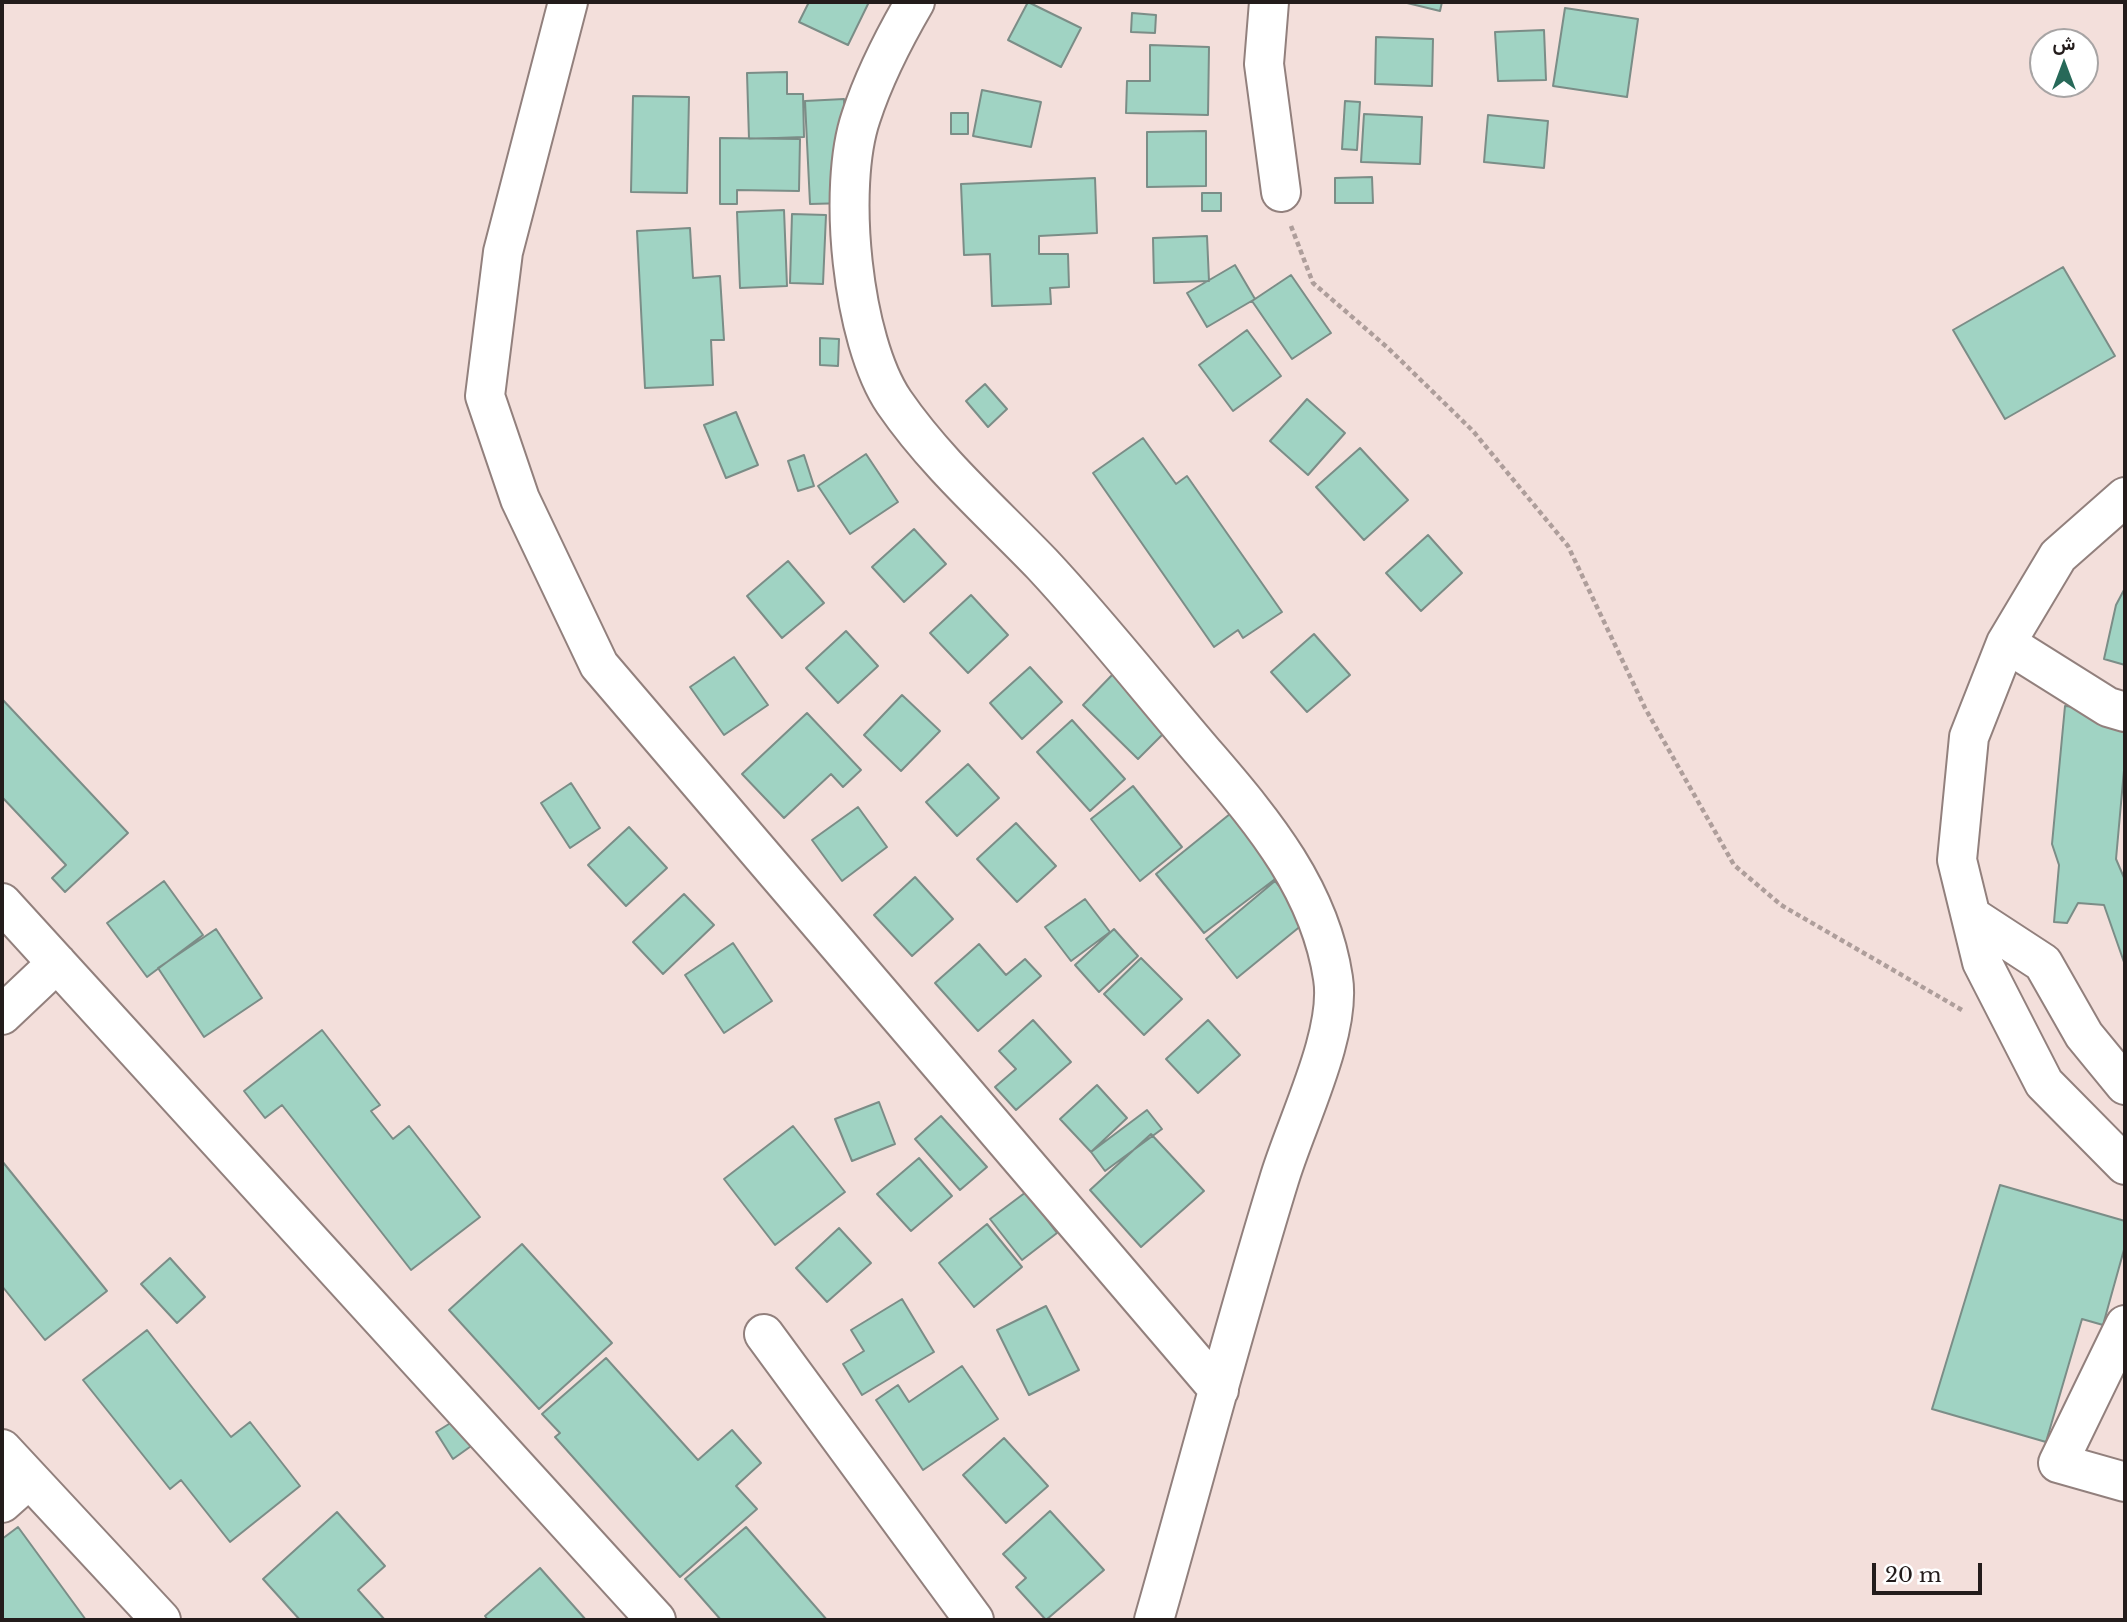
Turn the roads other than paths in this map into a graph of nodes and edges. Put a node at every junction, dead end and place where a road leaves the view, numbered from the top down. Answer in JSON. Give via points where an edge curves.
{"nodes":[{"id":1,"x":568,"y":2,"type":"edge"},
{"id":2,"x":915,"y":2,"type":"edge"},
{"id":3,"x":1269,"y":2,"type":"edge"},
{"id":4,"x":1281,"y":192,"type":"road end"},
{"id":5,"x":2125,"y":497,"type":"edge"},
{"id":6,"x":2006,"y":643,"type":"junction"},
{"id":7,"x":2125,"y":712,"type":"edge"},
{"id":8,"x":2,"y":903,"type":"edge"},
{"id":9,"x":1971,"y":916,"type":"junction"},
{"id":10,"x":57,"y":963,"type":"junction"},
{"id":11,"x":2,"y":1015,"type":"edge"},
{"id":12,"x":2125,"y":1085,"type":"edge"},
{"id":13,"x":2125,"y":1165,"type":"edge"},
{"id":14,"x":2125,"y":1325,"type":"edge"},
{"id":15,"x":764,"y":1334,"type":"dead end"},
{"id":16,"x":1219,"y":1390,"type":"junction"},
{"id":17,"x":2,"y":1449,"type":"edge"},
{"id":18,"x":2125,"y":1482,"type":"edge"},
{"id":19,"x":15,"y":1491,"type":"edge"},
{"id":20,"x":161,"y":1620,"type":"edge"},
{"id":21,"x":656,"y":1620,"type":"edge"},
{"id":22,"x":974,"y":1620,"type":"edge"},
{"id":23,"x":1154,"y":1620,"type":"edge"}],
"edges":[{"from":1,"to":16,"type":"street","via":[[503,252],[485,396],[520,499],[599,665]]},
{"from":2,"to":16,"type":"street","via":[[891,43],[859,121],[849,191],[854,271],[867,340],[891,398],[945,466],[1045,568],[1287,855],[1321,922],[1335,984],[1326,1044],[1280,1176]]},
{"from":3,"to":4,"type":"street","via":[[1264,64]]},
{"from":5,"to":6,"type":"street","via":[[2058,556]]},
{"from":6,"to":7,"type":"street"},
{"from":6,"to":9,"type":"street","via":[[1969,737],[1957,860]]},
{"from":8,"to":10,"type":"street"},
{"from":9,"to":12,"type":"street","via":[[2043,963],[2084,1035]]},
{"from":9,"to":13,"type":"street","via":[[1982,962],[2044,1083]]},
{"from":10,"to":11,"type":"street"},
{"from":10,"to":21,"type":"street"},
{"from":14,"to":18,"type":"street","via":[[2058,1463]]},
{"from":15,"to":22,"type":"street"},
{"from":16,"to":23,"type":"street"},
{"from":17,"to":19,"type":"street"},
{"from":19,"to":20,"type":"street"}]}
